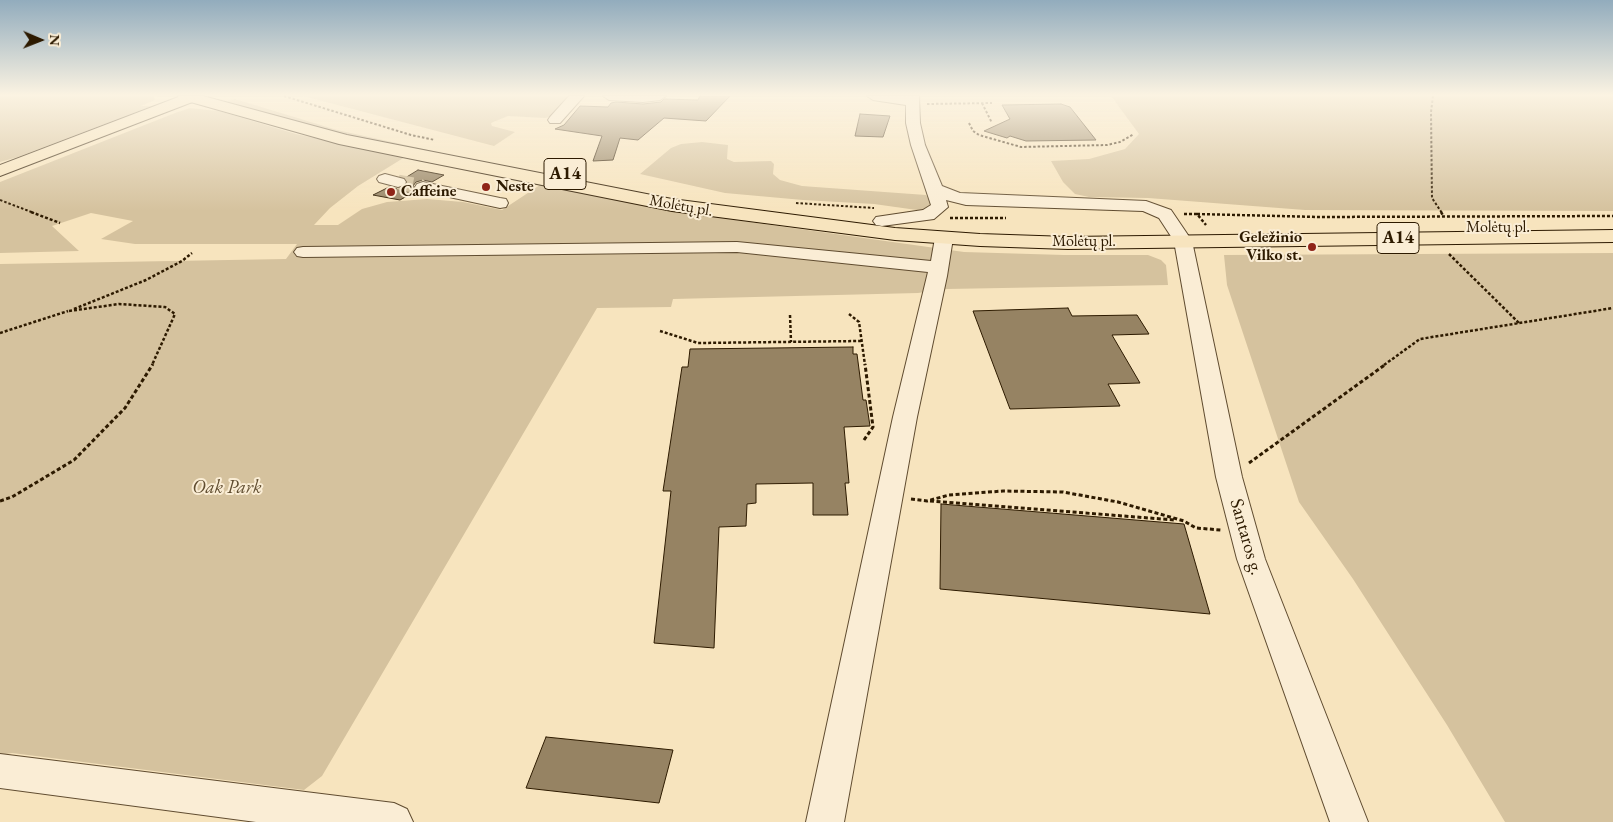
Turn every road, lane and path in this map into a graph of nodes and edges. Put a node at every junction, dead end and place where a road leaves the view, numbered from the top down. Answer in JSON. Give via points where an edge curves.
{"nodes":[{"id":1,"x":94,"y":134,"type":"edge"},
{"id":2,"x":325,"y":134,"type":"edge"},
{"id":3,"x":387,"y":134,"type":"edge"},
{"id":4,"x":412,"y":134,"type":"edge"},
{"id":5,"x":916,"y":134,"type":"edge"},
{"id":6,"x":978,"y":134,"type":"edge"},
{"id":7,"x":1134,"y":134,"type":"dead end"},
{"id":8,"x":1431,"y":134,"type":"edge"},
{"id":9,"x":440,"y":141,"type":"dead end"},
{"id":10,"x":0,"y":171,"type":"edge"},
{"id":11,"x":423,"y":187,"type":"tunnel mouth"},
{"id":12,"x":935,"y":189,"type":"junction"},
{"id":13,"x":0,"y":200,"type":"edge"},
{"id":14,"x":500,"y":203,"type":"dead end"},
{"id":15,"x":790,"y":203,"type":"dead end"},
{"id":16,"x":879,"y":214,"type":"junction"},
{"id":17,"x":1197,"y":214,"type":"dead end"},
{"id":18,"x":928,"y":215,"type":"junction"},
{"id":19,"x":1613,"y":216,"type":"edge"},
{"id":20,"x":1444,"y":217,"type":"junction"},
{"id":21,"x":1010,"y":218,"type":"dead end"},
{"id":22,"x":60,"y":223,"type":"dead end"},
{"id":23,"x":1613,"y":227,"type":"edge"},
{"id":24,"x":1178,"y":234,"type":"junction"},
{"id":25,"x":1613,"y":236,"type":"edge"},
{"id":26,"x":944,"y":238,"type":"junction"},
{"id":27,"x":1445,"y":250,"type":"dead end"},
{"id":28,"x":303,"y":252,"type":"dead end"},
{"id":29,"x":192,"y":253,"type":"dead end"},
{"id":30,"x":938,"y":268,"type":"junction"},
{"id":31,"x":1613,"y":308,"type":"edge"},
{"id":32,"x":69,"y":311,"type":"junction"},
{"id":33,"x":849,"y":314,"type":"dead end"},
{"id":34,"x":790,"y":315,"type":"dead end"},
{"id":35,"x":1519,"y":323,"type":"junction"},
{"id":36,"x":660,"y":331,"type":"dead end"},
{"id":37,"x":0,"y":333,"type":"edge"},
{"id":38,"x":861,"y":341,"type":"junction"},
{"id":39,"x":791,"y":342,"type":"junction"},
{"id":40,"x":864,"y":440,"type":"dead end"},
{"id":41,"x":1229,"y":477,"type":"junction"},
{"id":42,"x":889,"y":496,"type":"junction"},
{"id":43,"x":0,"y":501,"type":"edge"},
{"id":44,"x":927,"y":501,"type":"junction"},
{"id":45,"x":1184,"y":521,"type":"junction"},
{"id":46,"x":1244,"y":533,"type":"junction"},
{"id":47,"x":0,"y":771,"type":"edge"},
{"id":48,"x":394,"y":822,"type":"edge"},
{"id":49,"x":824,"y":822,"type":"edge"},
{"id":50,"x":1349,"y":822,"type":"edge"}],
"edges":[{"from":1,"to":10,"type":"main road"},
{"from":2,"to":26,"type":"main road","name":"Molėtų pl.","number":"A14","via":[[672,205]]},
{"from":3,"to":16,"type":"main road","name":"Molėtų pl.","number":"A14","via":[[474,156],[679,196],[748,207]]},
{"from":4,"to":9,"type":"path"},
{"from":5,"to":12,"type":"street"},
{"from":6,"to":7,"type":"path","via":[[1021,147],[1107,145]]},
{"from":8,"to":20,"type":"path","via":[[1432,198]]},
{"from":11,"to":14,"type":"street"},
{"from":12,"to":18,"type":"street","via":[[940,208]]},
{"from":12,"to":24,"type":"street","via":[[966,200],[1137,205],[1162,212]]},
{"from":13,"to":22,"type":"path"},
{"from":15,"to":16,"type":"path","via":[[842,204]]},
{"from":16,"to":18,"type":"street"},
{"from":16,"to":24,"type":"main road","name":"Molėtų pl.","number":"A14","via":[[1006,228]]},
{"from":17,"to":20,"type":"path"},
{"from":18,"to":21,"type":"path","via":[[968,220]]},
{"from":19,"to":20,"type":"path"},
{"from":23,"to":24,"type":"main road","name":"Molėtų pl.","number":"A14","via":[[1302,226]]},
{"from":24,"to":25,"type":"main road","name":"Molėtų pl.","number":"A14"},
{"from":24,"to":26,"type":"main road","name":"Molėtų pl.","number":"A14","via":[[1068,243]]},
{"from":24,"to":41,"type":"street","name":"Santaros g."},
{"from":26,"to":30,"type":"street"},
{"from":27,"to":35,"type":"path"},
{"from":28,"to":30,"type":"street","via":[[737,247]]},
{"from":29,"to":32,"type":"path","via":[[146,280]]},
{"from":30,"to":42,"type":"street"},
{"from":31,"to":35,"type":"path"},
{"from":32,"to":37,"type":"path"},
{"from":32,"to":43,"type":"path","via":[[119,304],[165,307],[175,314],[149,372],[124,408],[74,460]]},
{"from":33,"to":38,"type":"path","via":[[859,322]]},
{"from":34,"to":39,"type":"path"},
{"from":35,"to":41,"type":"path","via":[[1420,339]]},
{"from":36,"to":39,"type":"path","via":[[698,343]]},
{"from":38,"to":39,"type":"path"},
{"from":38,"to":40,"type":"path","via":[[873,427]]},
{"from":41,"to":46,"type":"street","name":"Santaros g."},
{"from":42,"to":44,"type":"path"},
{"from":42,"to":49,"type":"street"},
{"from":44,"to":45,"type":"path"},
{"from":44,"to":45,"type":"path","via":[[948,495],[1002,491],[1063,492],[1118,502]]},
{"from":45,"to":46,"type":"path","via":[[1196,528]]},
{"from":46,"to":50,"type":"street","name":"Santaros g."},
{"from":47,"to":48,"type":"street"}]}
